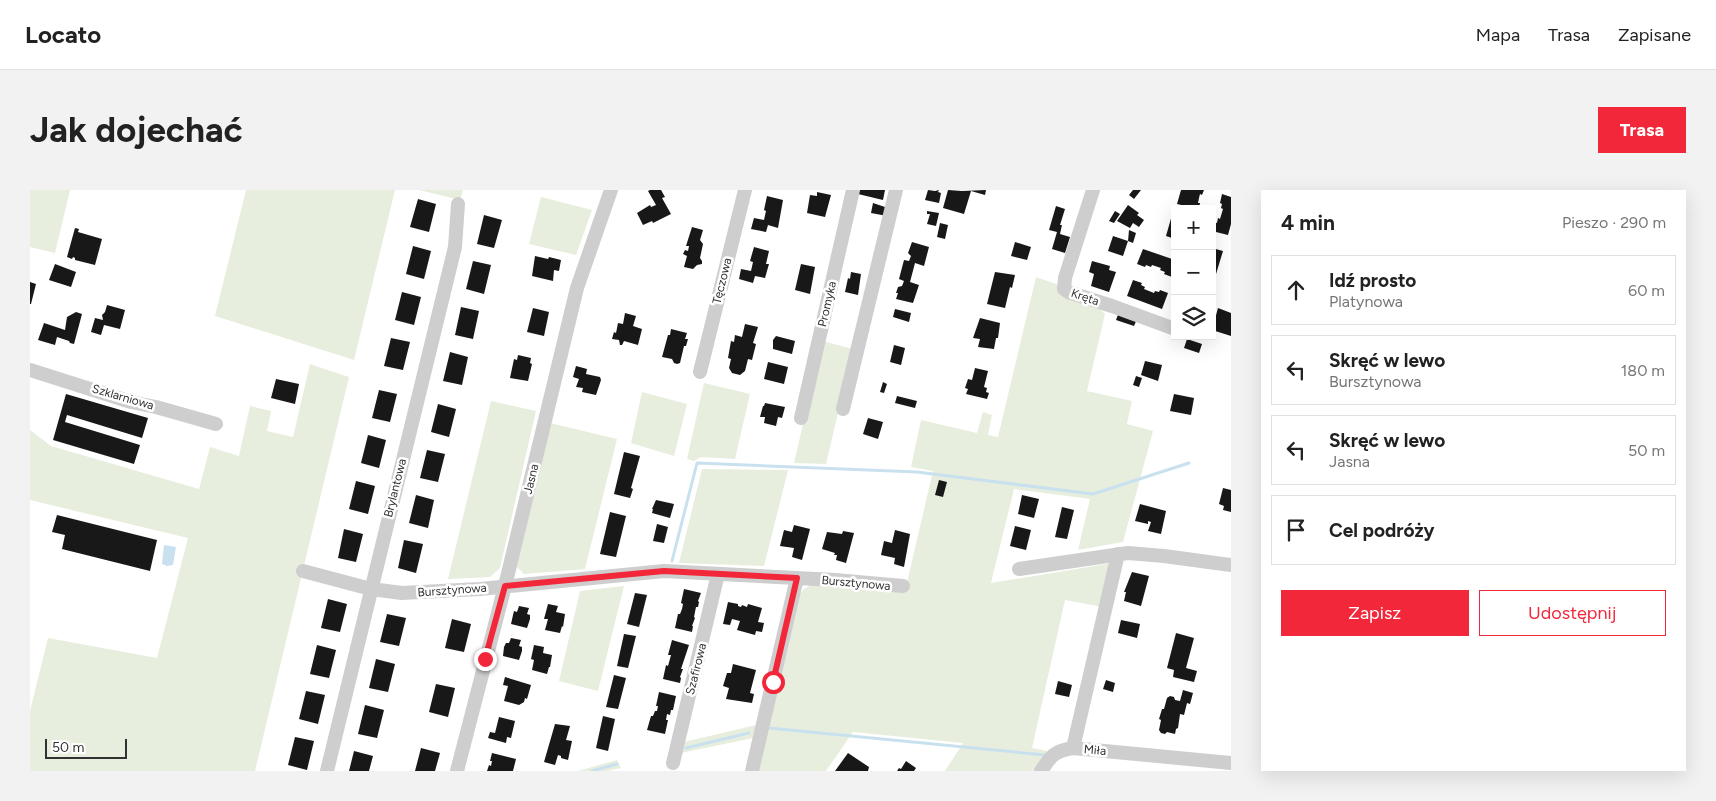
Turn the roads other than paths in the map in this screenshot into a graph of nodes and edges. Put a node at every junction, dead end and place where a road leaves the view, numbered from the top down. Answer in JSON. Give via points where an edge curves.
{"nodes":[{"id":1,"x":611,"y":190,"type":"edge"},
{"id":2,"x":745,"y":190,"type":"edge"},
{"id":3,"x":854,"y":190,"type":"edge"},
{"id":4,"x":896,"y":190,"type":"edge"},
{"id":5,"x":1093,"y":190,"type":"edge"},
{"id":6,"x":458,"y":204,"type":"dead end"},
{"id":7,"x":1171,"y":328,"type":"edge"},
{"id":8,"x":30,"y":370,"type":"edge"},
{"id":9,"x":700,"y":372,"type":"dead end"},
{"id":10,"x":843,"y":409,"type":"dead end"},
{"id":11,"x":801,"y":418,"type":"dead end"},
{"id":12,"x":216,"y":424,"type":"dead end"},
{"id":13,"x":1118,"y":554,"type":"junction"},
{"id":14,"x":1231,"y":565,"type":"edge"},
{"id":15,"x":1019,"y":569,"type":"dead end"},
{"id":16,"x":303,"y":571,"type":"dead end"},
{"id":17,"x":718,"y":574,"type":"junction"},
{"id":18,"x":797,"y":578,"type":"junction"},
{"id":19,"x":505,"y":586,"type":"junction"},
{"id":20,"x":902,"y":586,"type":"dead end"},
{"id":21,"x":371,"y":589,"type":"junction"},
{"id":22,"x":1073,"y":748,"type":"junction"},
{"id":23,"x":673,"y":763,"type":"dead end"},
{"id":24,"x":1231,"y":763,"type":"edge"},
{"id":25,"x":327,"y":771,"type":"edge"},
{"id":26,"x":458,"y":771,"type":"edge"},
{"id":27,"x":752,"y":771,"type":"edge"},
{"id":28,"x":1040,"y":771,"type":"edge"}],
"edges":[{"from":1,"to":19,"type":"street","name":"Jasna","via":[[577,288]]},
{"from":2,"to":9,"type":"street","name":"Tęczowa"},
{"from":3,"to":11,"type":"street","name":"Promyka"},
{"from":4,"to":10,"type":"street"},
{"from":5,"to":7,"type":"street","name":"Kręta","via":[[1064,278],[1064,289]]},
{"from":6,"to":21,"type":"street","name":"Brylantowa","via":[[455,247]]},
{"from":8,"to":12,"type":"street","name":"Szklarniowa","via":[[131,402]]},
{"from":13,"to":14,"type":"street","via":[[1147,554]]},
{"from":13,"to":15,"type":"street"},
{"from":13,"to":22,"type":"street","name":"Miła"},
{"from":16,"to":21,"type":"street","name":"Bursztynowa"},
{"from":17,"to":18,"type":"street","name":"Bursztynowa"},
{"from":17,"to":19,"type":"street","name":"Bursztynowa","via":[[654,571]]},
{"from":17,"to":23,"type":"street","name":"Szafirowa"},
{"from":18,"to":20,"type":"street","name":"Bursztynowa"},
{"from":18,"to":27,"type":"street"},
{"from":19,"to":21,"type":"street","name":"Bursztynowa","via":[[402,593]]},
{"from":19,"to":26,"type":"street","name":"Jasna"},
{"from":21,"to":25,"type":"street","name":"Brylantowa"},
{"from":22,"to":24,"type":"street","name":"Miła"},
{"from":22,"to":28,"type":"street","via":[[1052,755]]}]}
